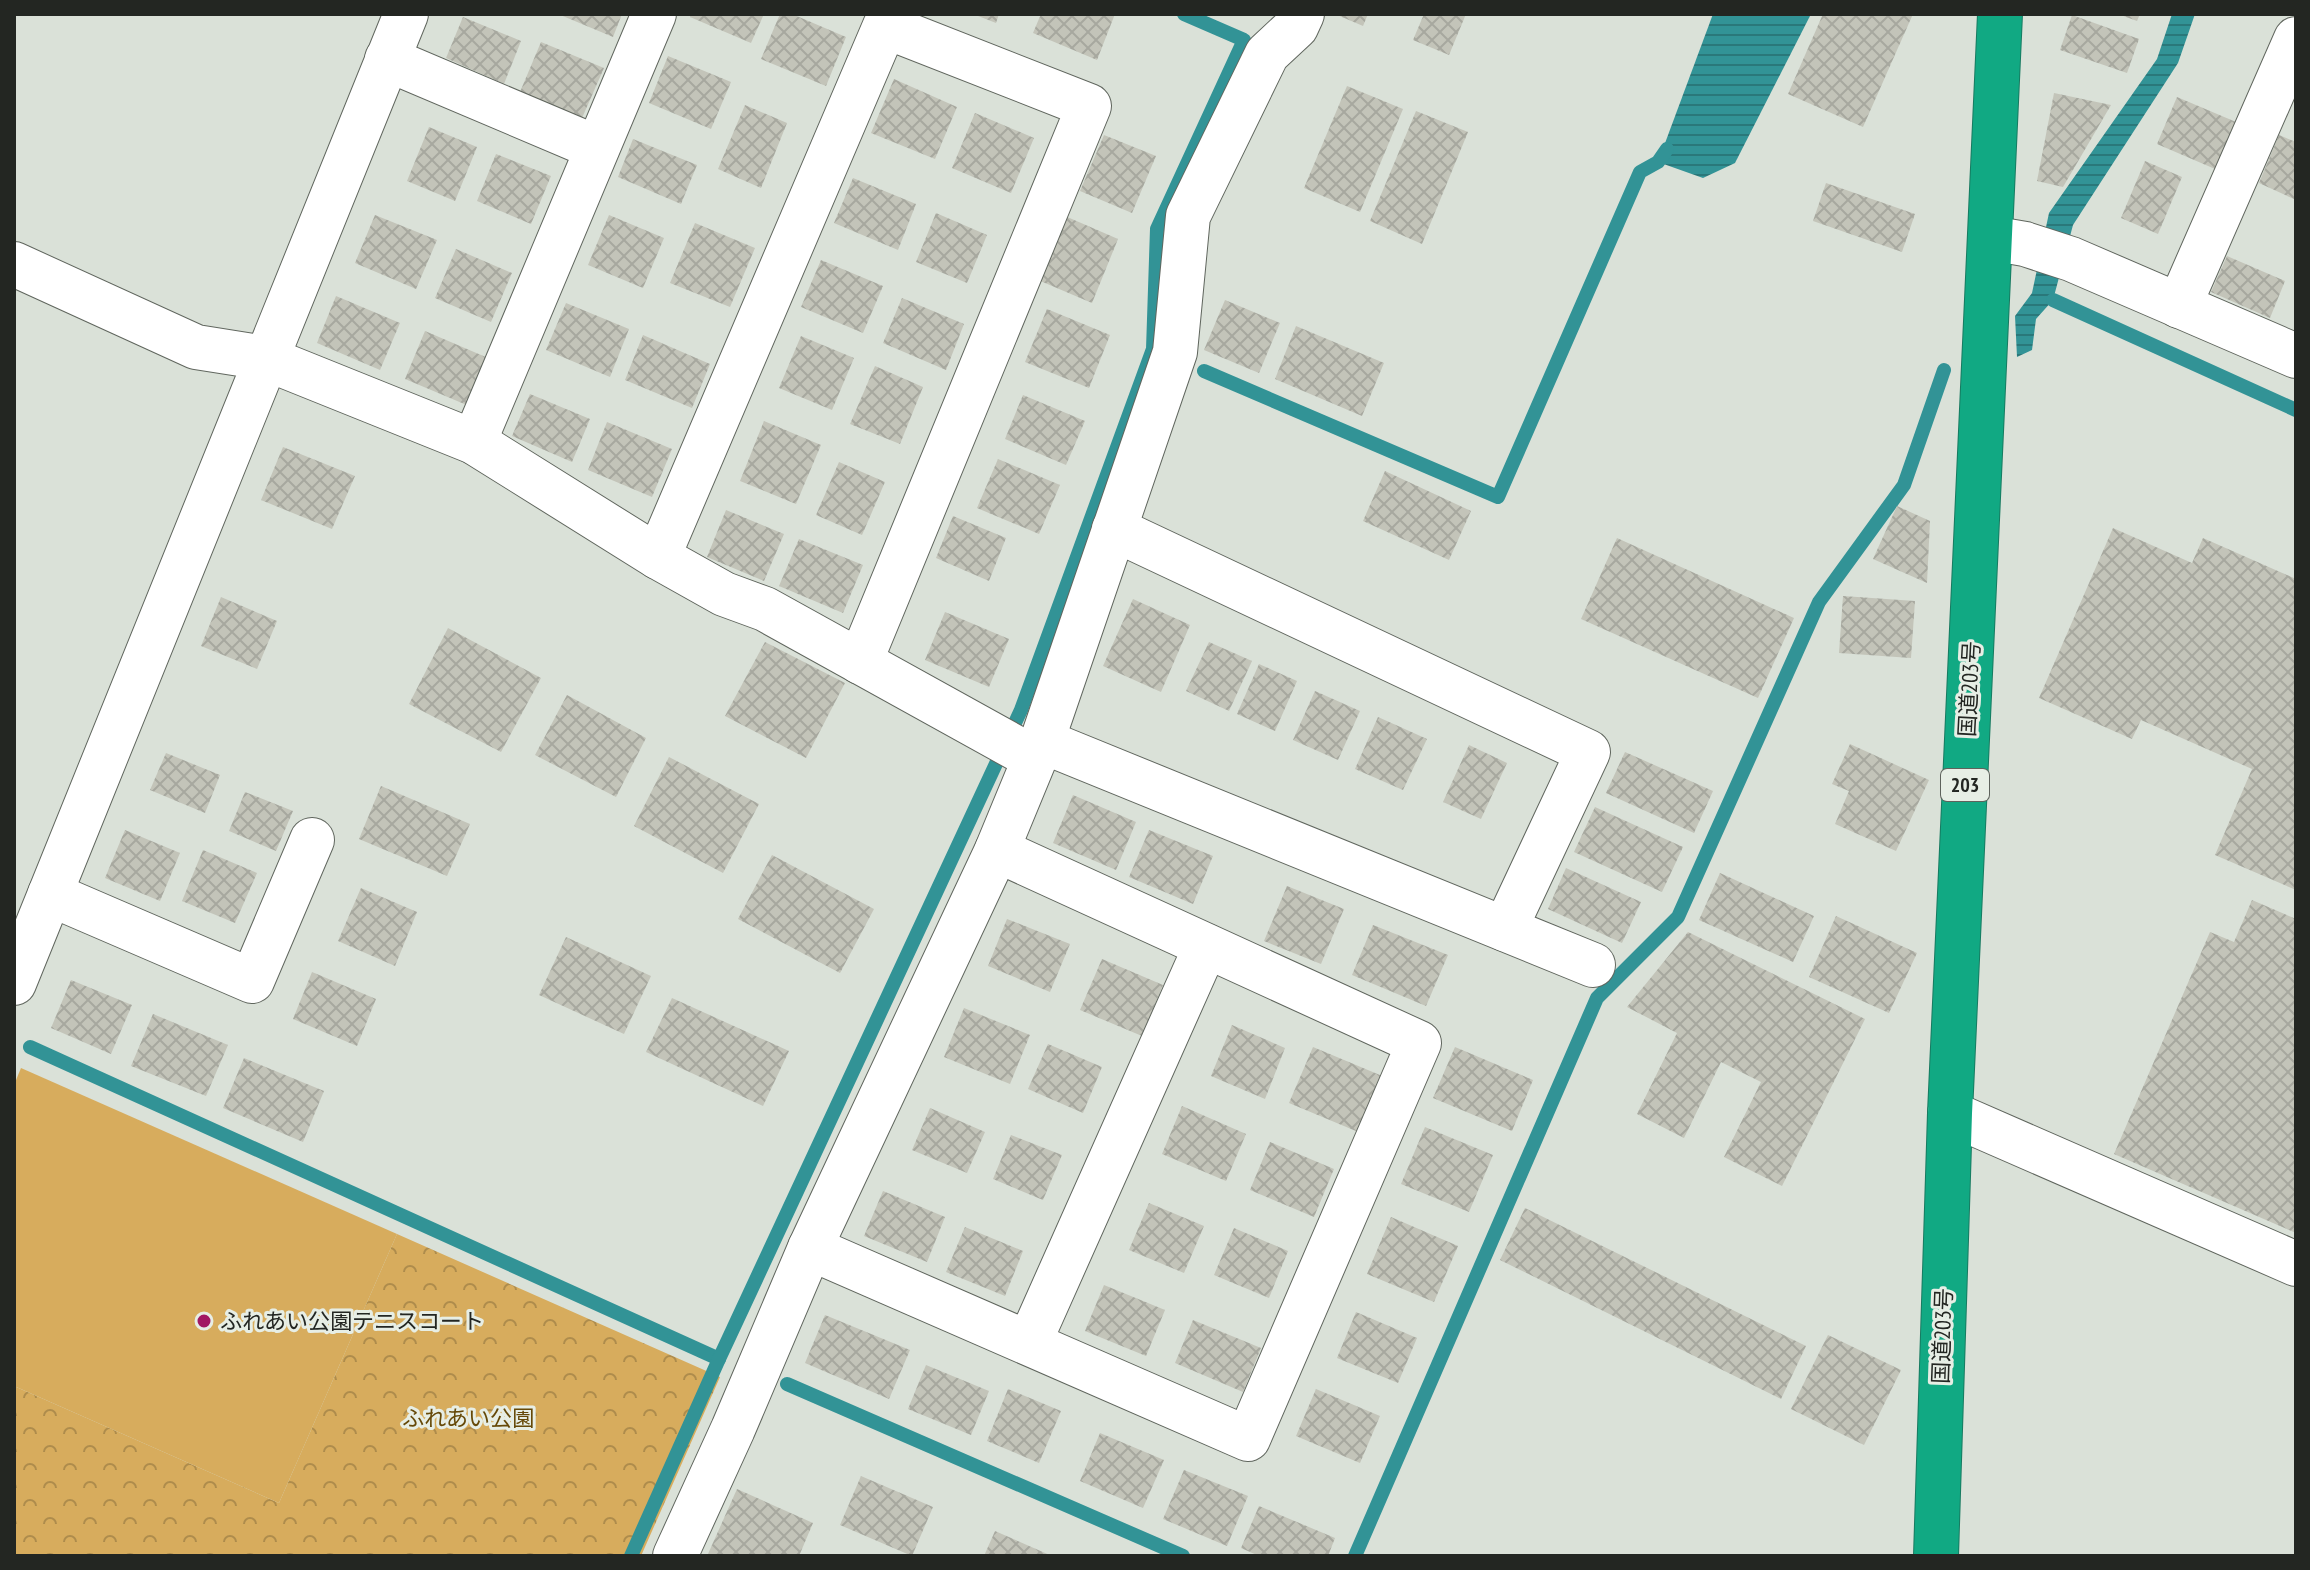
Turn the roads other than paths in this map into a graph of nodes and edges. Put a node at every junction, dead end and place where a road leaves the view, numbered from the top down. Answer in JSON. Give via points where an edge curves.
{"nodes":[{"id":1,"x":406,"y":14,"type":"edge"},
{"id":2,"x":654,"y":14,"type":"edge"},
{"id":3,"x":1302,"y":14,"type":"edge"},
{"id":4,"x":2000,"y":14,"type":"edge"},
{"id":5,"x":2296,"y":39,"type":"edge"},
{"id":6,"x":387,"y":59,"type":"junction"},
{"id":7,"x":597,"y":148,"type":"junction"},
{"id":8,"x":2008,"y":241,"type":"junction"},
{"id":9,"x":14,"y":264,"type":"edge"},
{"id":10,"x":2179,"y":306,"type":"junction"},
{"id":11,"x":2296,"y":356,"type":"edge"},
{"id":12,"x":265,"y":358,"type":"junction"},
{"id":13,"x":474,"y":442,"type":"junction"},
{"id":14,"x":1114,"y":529,"type":"junction"},
{"id":15,"x":658,"y":557,"type":"junction"},
{"id":16,"x":860,"y":662,"type":"junction"},
{"id":17,"x":1038,"y":749,"type":"junction"},
{"id":18,"x":312,"y":840,"type":"dead end"},
{"id":19,"x":997,"y":850,"type":"junction"},
{"id":20,"x":50,"y":894,"type":"junction"},
{"id":21,"x":1505,"y":929,"type":"junction"},
{"id":22,"x":1206,"y":946,"type":"junction"},
{"id":23,"x":1593,"y":965,"type":"dead end"},
{"id":24,"x":14,"y":983,"type":"edge"},
{"id":25,"x":1950,"y":1113,"type":"junction"},
{"id":26,"x":810,"y":1248,"type":"junction"},
{"id":27,"x":2296,"y":1264,"type":"edge"},
{"id":28,"x":1029,"y":1343,"type":"junction"},
{"id":29,"x":675,"y":1556,"type":"edge"},
{"id":30,"x":1936,"y":1556,"type":"edge"}],
"edges":[{"from":1,"to":6,"type":"street"},
{"from":2,"to":7,"type":"street"},
{"from":3,"to":14,"type":"street","via":[[1296,27],[1267,54],[1188,216],[1175,352]]},
{"from":4,"to":8,"type":"highway","name":"国道203号","number":"203"},
{"from":5,"to":10,"type":"street"},
{"from":6,"to":7,"type":"street"},
{"from":6,"to":12,"type":"street"},
{"from":7,"to":13,"type":"street"},
{"from":8,"to":10,"type":"street","via":[[2071,259]]},
{"from":8,"to":25,"type":"highway","name":"国道203号","number":"203"},
{"from":9,"to":12,"type":"street","via":[[196,347]]},
{"from":10,"to":11,"type":"street"},
{"from":12,"to":13,"type":"street"},
{"from":12,"to":20,"type":"street"},
{"from":13,"to":15,"type":"street"},
{"from":14,"to":17,"type":"street"},
{"from":14,"to":21,"type":"street","via":[[1588,752]]},
{"from":15,"to":16,"type":"street"},
{"from":15,"to":16,"type":"street","via":[[885,26],[1089,106]]},
{"from":16,"to":17,"type":"street","via":[[989,732]]},
{"from":17,"to":19,"type":"street"},
{"from":17,"to":21,"type":"street"},
{"from":18,"to":20,"type":"street","via":[[252,981]]},
{"from":19,"to":22,"type":"street"},
{"from":19,"to":26,"type":"street"},
{"from":20,"to":24,"type":"street"},
{"from":21,"to":23,"type":"street"},
{"from":22,"to":28,"type":"street"},
{"from":22,"to":28,"type":"street","via":[[1419,1043],[1248,1439]]},
{"from":25,"to":27,"type":"street"},
{"from":25,"to":30,"type":"highway","name":"国道203号","number":"203"},
{"from":26,"to":28,"type":"street"},
{"from":26,"to":29,"type":"street"}]}
